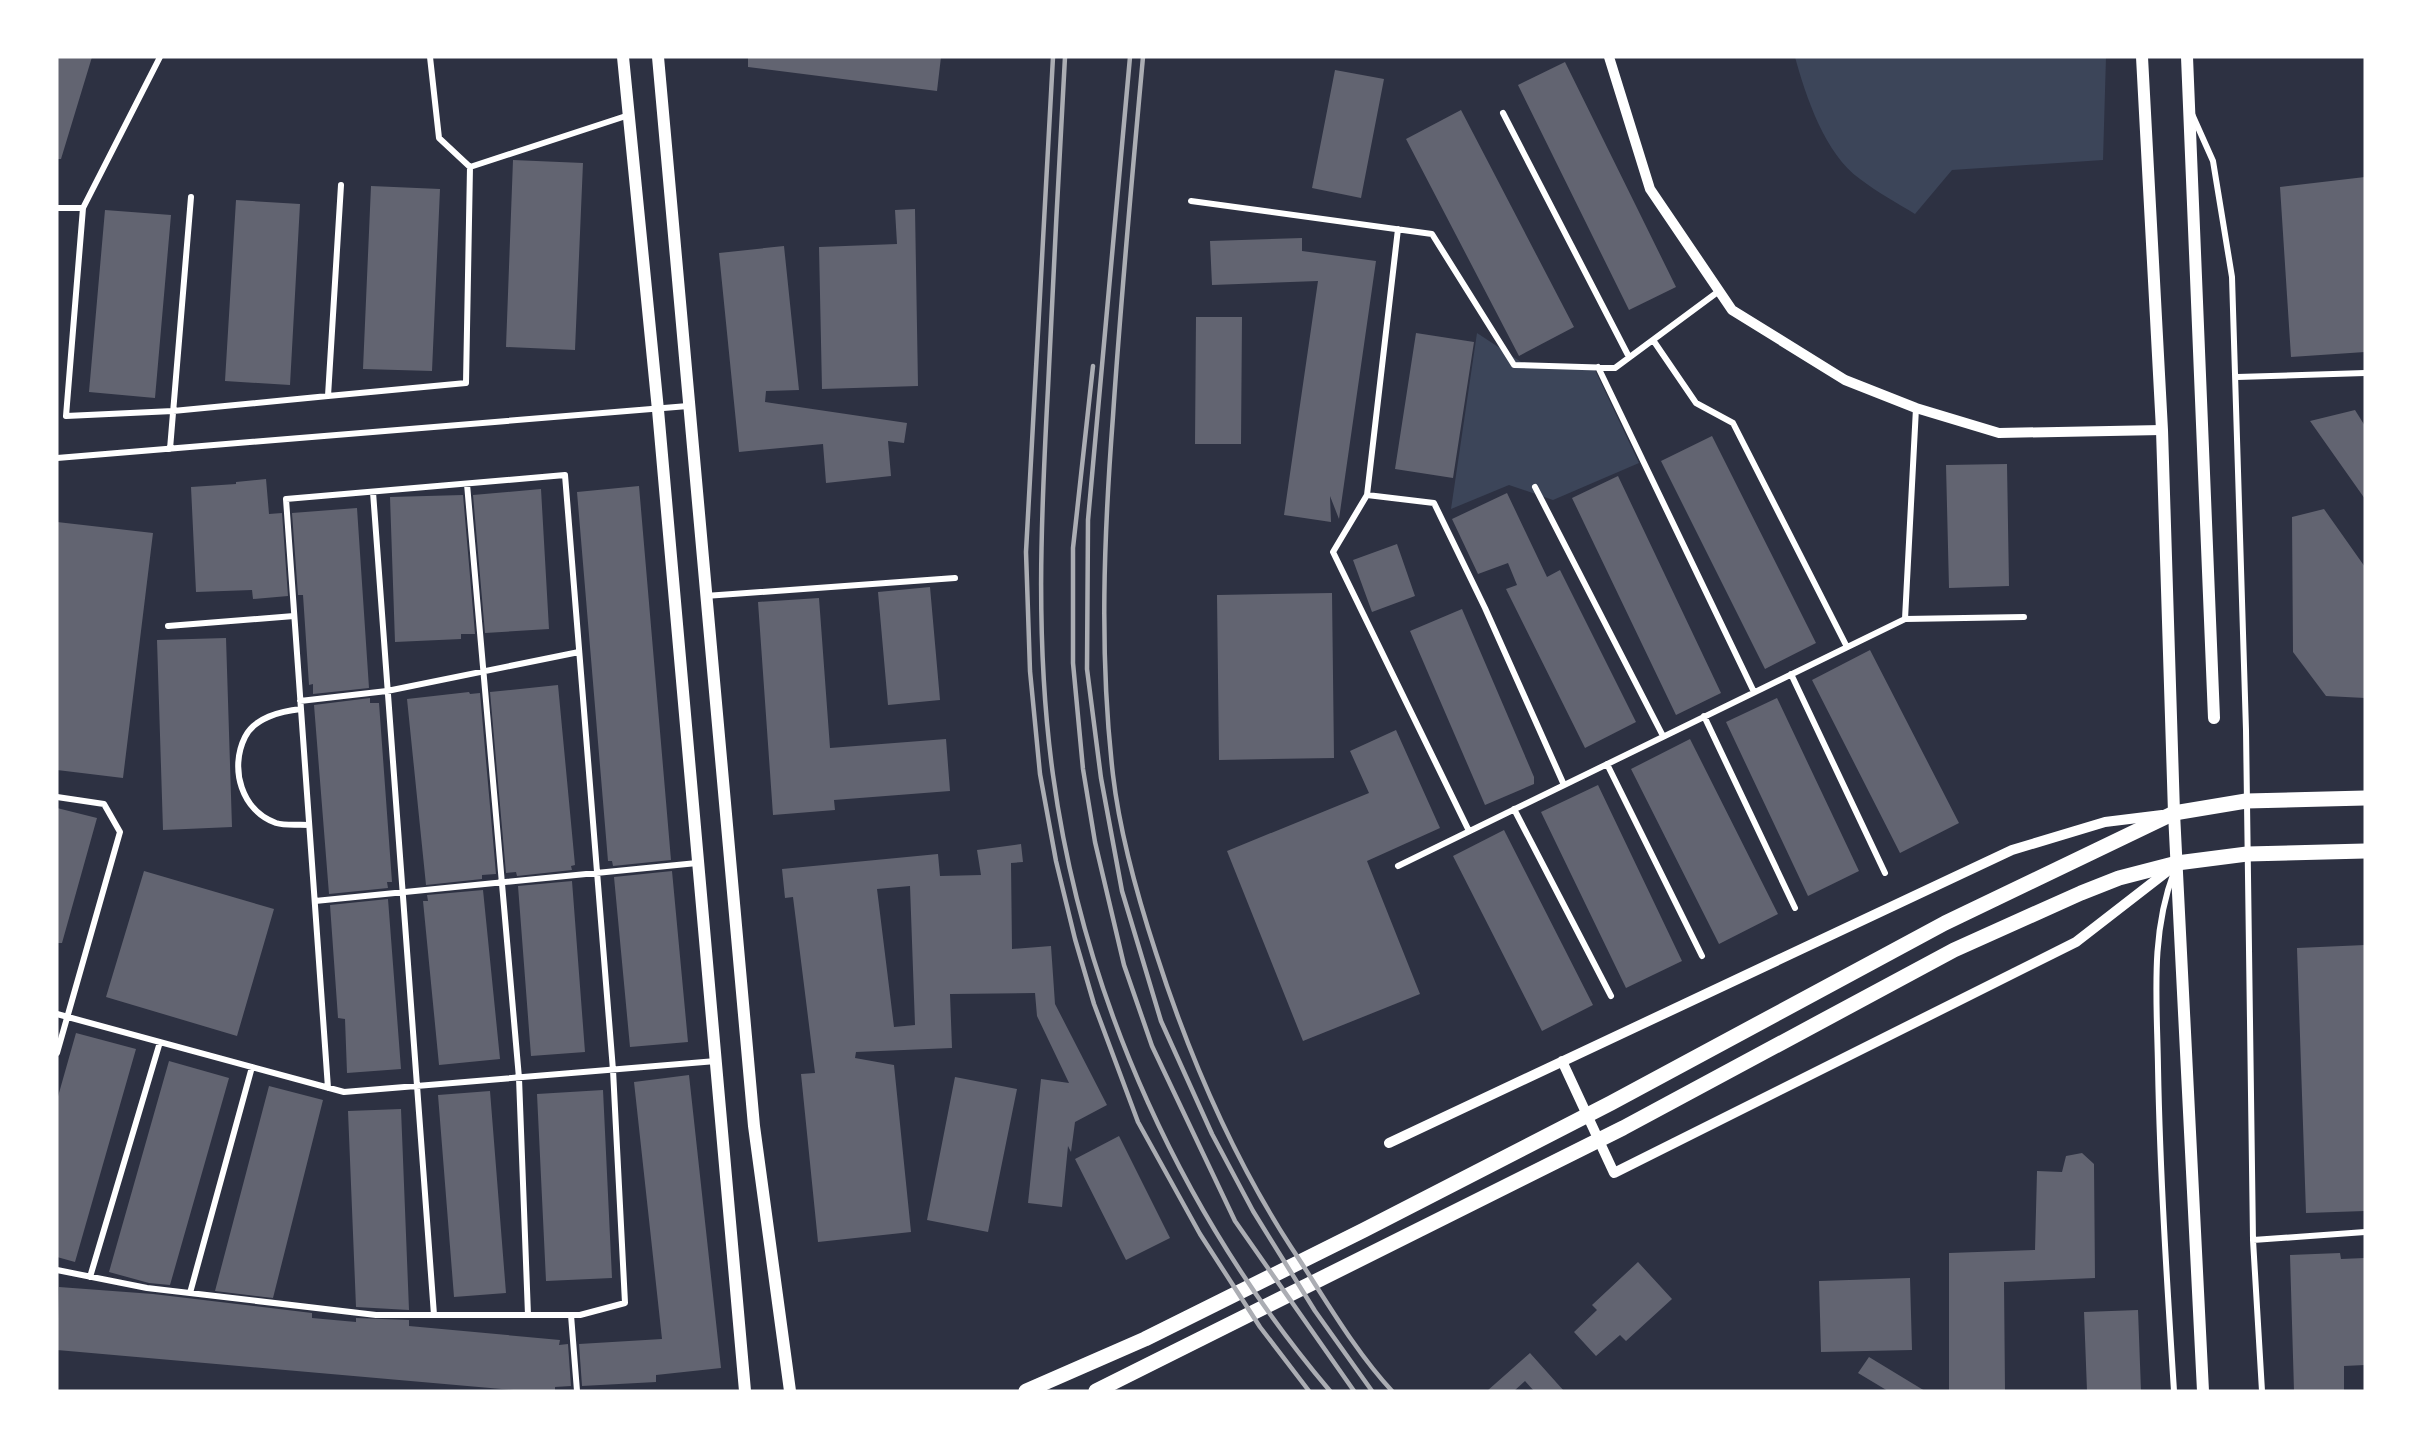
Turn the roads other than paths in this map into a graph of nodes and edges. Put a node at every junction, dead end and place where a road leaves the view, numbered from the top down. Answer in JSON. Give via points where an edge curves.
{"nodes":[{"id":1,"x":160,"y":57,"type":"edge"},
{"id":2,"x":430,"y":57,"type":"edge"},
{"id":3,"x":623,"y":57,"type":"edge"},
{"id":4,"x":658,"y":57,"type":"edge"},
{"id":5,"x":1609,"y":57,"type":"edge"},
{"id":6,"x":2142,"y":57,"type":"edge"},
{"id":7,"x":2187,"y":57,"type":"edge"},
{"id":8,"x":2188,"y":105,"type":"junction"},
{"id":9,"x":1503,"y":113,"type":"dead end"},
{"id":10,"x":629,"y":115,"type":"junction"},
{"id":11,"x":470,"y":167,"type":"junction"},
{"id":12,"x":341,"y":185,"type":"dead end"},
{"id":13,"x":191,"y":197,"type":"dead end"},
{"id":14,"x":1191,"y":201,"type":"dead end"},
{"id":15,"x":57,"y":208,"type":"edge"},
{"id":16,"x":83,"y":208,"type":"junction"},
{"id":17,"x":1398,"y":229,"type":"junction"},
{"id":18,"x":1719,"y":291,"type":"junction"},
{"id":19,"x":1653,"y":340,"type":"junction"},
{"id":20,"x":1629,"y":357,"type":"junction"},
{"id":21,"x":1598,"y":367,"type":"junction"},
{"id":22,"x":2365,"y":373,"type":"edge"},
{"id":23,"x":2237,"y":377,"type":"junction"},
{"id":24,"x":328,"y":396,"type":"junction"},
{"id":25,"x":688,"y":406,"type":"junction"},
{"id":26,"x":1916,"y":408,"type":"junction"},
{"id":27,"x":658,"y":410,"type":"junction"},
{"id":28,"x":173,"y":411,"type":"junction"},
{"id":29,"x":2162,"y":430,"type":"junction"},
{"id":30,"x":170,"y":449,"type":"junction"},
{"id":31,"x":57,"y":458,"type":"edge"},
{"id":32,"x":467,"y":484,"type":"junction"},
{"id":33,"x":1535,"y":487,"type":"dead end"},
{"id":34,"x":373,"y":492,"type":"junction"},
{"id":35,"x":1367,"y":495,"type":"junction"},
{"id":36,"x":955,"y":578,"type":"dead end"},
{"id":37,"x":704,"y":596,"type":"junction"},
{"id":38,"x":294,"y":616,"type":"junction"},
{"id":39,"x":2024,"y":617,"type":"dead end"},
{"id":40,"x":1905,"y":619,"type":"junction"},
{"id":41,"x":168,"y":626,"type":"dead end"},
{"id":42,"x":1847,"y":647,"type":"junction"},
{"id":43,"x":579,"y":652,"type":"junction"},
{"id":44,"x":484,"y":671,"type":"junction"},
{"id":45,"x":1791,"y":674,"type":"junction"},
{"id":46,"x":387,"y":691,"type":"junction"},
{"id":47,"x":1754,"y":692,"type":"junction"},
{"id":48,"x":300,"y":701,"type":"junction"},
{"id":49,"x":301,"y":709,"type":"junction"},
{"id":50,"x":1704,"y":716,"type":"junction"},
{"id":51,"x":2214,"y":718,"type":"dead end"},
{"id":52,"x":1663,"y":736,"type":"junction"},
{"id":53,"x":1607,"y":764,"type":"junction"},
{"id":54,"x":1564,"y":784,"type":"junction"},
{"id":55,"x":57,"y":796,"type":"edge"},
{"id":56,"x":2365,"y":798,"type":"edge"},
{"id":57,"x":2246,"y":801,"type":"junction"},
{"id":58,"x":1514,"y":809,"type":"junction"},
{"id":59,"x":2174,"y":813,"type":"junction"},
{"id":60,"x":309,"y":825,"type":"junction"},
{"id":61,"x":1469,"y":831,"type":"junction"},
{"id":62,"x":2365,"y":851,"type":"edge"},
{"id":63,"x":2247,"y":854,"type":"junction"},
{"id":64,"x":697,"y":863,"type":"junction"},
{"id":65,"x":2177,"y":863,"type":"junction"},
{"id":66,"x":1398,"y":866,"type":"dead end"},
{"id":67,"x":1885,"y":873,"type":"dead end"},
{"id":68,"x":597,"y":874,"type":"junction"},
{"id":69,"x":502,"y":883,"type":"junction"},
{"id":70,"x":402,"y":892,"type":"junction"},
{"id":71,"x":315,"y":901,"type":"junction"},
{"id":72,"x":1795,"y":908,"type":"dead end"},
{"id":73,"x":1702,"y":956,"type":"dead end"},
{"id":74,"x":1611,"y":996,"type":"dead end"},
{"id":75,"x":57,"y":1014,"type":"edge"},
{"id":76,"x":67,"y":1017,"type":"junction"},
{"id":77,"x":159,"y":1042,"type":"junction"},
{"id":78,"x":57,"y":1053,"type":"edge"},
{"id":79,"x":718,"y":1061,"type":"junction"},
{"id":80,"x":1562,"y":1061,"type":"junction"},
{"id":81,"x":252,"y":1067,"type":"junction"},
{"id":82,"x":613,"y":1070,"type":"junction"},
{"id":83,"x":519,"y":1078,"type":"junction"},
{"id":84,"x":416,"y":1086,"type":"junction"},
{"id":85,"x":328,"y":1088,"type":"junction"},
{"id":86,"x":1389,"y":1143,"type":"dead end"},
{"id":87,"x":2365,"y":1232,"type":"edge"},
{"id":88,"x":2253,"y":1240,"type":"junction"},
{"id":89,"x":57,"y":1270,"type":"edge"},
{"id":90,"x":90,"y":1277,"type":"junction"},
{"id":91,"x":190,"y":1293,"type":"junction"},
{"id":92,"x":434,"y":1315,"type":"junction"},
{"id":93,"x":528,"y":1315,"type":"junction"},
{"id":94,"x":571,"y":1315,"type":"junction"},
{"id":95,"x":577,"y":1391,"type":"edge"},
{"id":96,"x":745,"y":1391,"type":"edge"},
{"id":97,"x":790,"y":1391,"type":"edge"},
{"id":98,"x":1026,"y":1391,"type":"edge"},
{"id":99,"x":1096,"y":1391,"type":"edge"},
{"id":100,"x":2174,"y":1391,"type":"edge"},
{"id":101,"x":2203,"y":1391,"type":"edge"},
{"id":102,"x":2262,"y":1391,"type":"edge"}],
"edges":[{"from":1,"to":16,"type":"street"},
{"from":2,"to":11,"type":"street","via":[[439,138]]},
{"from":3,"to":10,"type":"main road"},
{"from":4,"to":25,"type":"main road"},
{"from":5,"to":18,"type":"street","via":[[1650,189]]},
{"from":6,"to":29,"type":"main road"},
{"from":7,"to":8,"type":"main road"},
{"from":8,"to":23,"type":"street","via":[[2213,161],[2232,277]]},
{"from":8,"to":51,"type":"main road"},
{"from":9,"to":20,"type":"street"},
{"from":10,"to":11,"type":"street"},
{"from":10,"to":27,"type":"main road"},
{"from":11,"to":24,"type":"street","via":[[466,383]]},
{"from":12,"to":24,"type":"street"},
{"from":13,"to":28,"type":"street"},
{"from":14,"to":17,"type":"street"},
{"from":15,"to":16,"type":"street"},
{"from":16,"to":28,"type":"street","via":[[66,416]]},
{"from":17,"to":21,"type":"street","via":[[1432,234],[1514,364]]},
{"from":17,"to":35,"type":"street"},
{"from":18,"to":19,"type":"street"},
{"from":18,"to":26,"type":"street","via":[[1732,310],[1845,380]]},
{"from":19,"to":20,"type":"street"},
{"from":19,"to":42,"type":"street","via":[[1696,403],[1732,423]]},
{"from":20,"to":21,"type":"street","via":[[1615,368]]},
{"from":21,"to":47,"type":"street"},
{"from":22,"to":23,"type":"street"},
{"from":23,"to":57,"type":"street"},
{"from":24,"to":28,"type":"street"},
{"from":25,"to":27,"type":"street"},
{"from":25,"to":37,"type":"main road"},
{"from":26,"to":29,"type":"street","via":[[1999,433]]},
{"from":26,"to":40,"type":"street"},
{"from":27,"to":30,"type":"street"},
{"from":27,"to":64,"type":"main road"},
{"from":28,"to":30,"type":"street"},
{"from":29,"to":59,"type":"main road"},
{"from":30,"to":31,"type":"street"},
{"from":32,"to":34,"type":"street"},
{"from":32,"to":43,"type":"street","via":[[565,475]]},
{"from":32,"to":44,"type":"street"},
{"from":33,"to":52,"type":"street"},
{"from":34,"to":38,"type":"street","via":[[286,499]]},
{"from":34,"to":46,"type":"street"},
{"from":35,"to":54,"type":"street","via":[[1434,503]]},
{"from":35,"to":61,"type":"street","via":[[1333,552]]},
{"from":36,"to":37,"type":"street"},
{"from":37,"to":97,"type":"main road","via":[[754,1126]]},
{"from":38,"to":41,"type":"street"},
{"from":38,"to":48,"type":"street"},
{"from":39,"to":40,"type":"street"},
{"from":40,"to":42,"type":"street"},
{"from":42,"to":45,"type":"street"},
{"from":43,"to":44,"type":"street"},
{"from":43,"to":68,"type":"street"},
{"from":44,"to":46,"type":"street"},
{"from":44,"to":69,"type":"street"},
{"from":45,"to":47,"type":"street"},
{"from":45,"to":67,"type":"street"},
{"from":46,"to":48,"type":"street"},
{"from":46,"to":70,"type":"street"},
{"from":47,"to":50,"type":"street"},
{"from":48,"to":49,"type":"street"},
{"from":49,"to":60,"type":"street"},
{"from":49,"to":60,"type":"street","via":[[266,717],[245,736],[238,761],[240,786],[254,810],[277,823]]},
{"from":50,"to":52,"type":"street"},
{"from":50,"to":72,"type":"street"},
{"from":52,"to":53,"type":"street"},
{"from":53,"to":54,"type":"street"},
{"from":53,"to":73,"type":"street"},
{"from":54,"to":58,"type":"street"},
{"from":55,"to":76,"type":"street","via":[[104,804],[120,832]]},
{"from":56,"to":57,"type":"main road"},
{"from":57,"to":59,"type":"main road"},
{"from":57,"to":63,"type":"street"},
{"from":58,"to":61,"type":"street"},
{"from":58,"to":74,"type":"street"},
{"from":59,"to":65,"type":"main road"},
{"from":59,"to":80,"type":"street","via":[[2105,822],[2012,850]]},
{"from":59,"to":98,"type":"main road","via":[[1945,923],[1611,1103],[1145,1339]]},
{"from":60,"to":71,"type":"street"},
{"from":61,"to":66,"type":"street"},
{"from":62,"to":63,"type":"main road"},
{"from":63,"to":65,"type":"main road"},
{"from":63,"to":88,"type":"street"},
{"from":64,"to":68,"type":"street"},
{"from":64,"to":79,"type":"main road"},
{"from":65,"to":80,"type":"street","via":[[2076,942],[1614,1173]]},
{"from":65,"to":99,"type":"main road","via":[[2119,878],[1954,950],[1623,1128]]},
{"from":65,"to":100,"type":"street","via":[[2162,903],[2157,941],[2163,1226]]},
{"from":65,"to":101,"type":"main road"},
{"from":68,"to":69,"type":"street"},
{"from":68,"to":82,"type":"street"},
{"from":69,"to":70,"type":"street"},
{"from":69,"to":83,"type":"street"},
{"from":70,"to":71,"type":"street"},
{"from":70,"to":84,"type":"street"},
{"from":71,"to":85,"type":"street"},
{"from":75,"to":76,"type":"street"},
{"from":76,"to":77,"type":"street"},
{"from":76,"to":78,"type":"street"},
{"from":77,"to":81,"type":"street"},
{"from":77,"to":90,"type":"street"},
{"from":79,"to":82,"type":"street"},
{"from":79,"to":96,"type":"main road"},
{"from":80,"to":86,"type":"street"},
{"from":81,"to":85,"type":"street"},
{"from":81,"to":91,"type":"street"},
{"from":82,"to":83,"type":"street"},
{"from":82,"to":94,"type":"street","via":[[625,1303]]},
{"from":83,"to":84,"type":"street"},
{"from":83,"to":93,"type":"street"},
{"from":84,"to":85,"type":"street","via":[[344,1092]]},
{"from":84,"to":92,"type":"street"},
{"from":87,"to":88,"type":"street"},
{"from":88,"to":102,"type":"street"},
{"from":89,"to":90,"type":"street"},
{"from":90,"to":91,"type":"street"},
{"from":91,"to":92,"type":"street","via":[[376,1315]]},
{"from":92,"to":93,"type":"street"},
{"from":93,"to":94,"type":"street"},
{"from":94,"to":95,"type":"street"}]}
